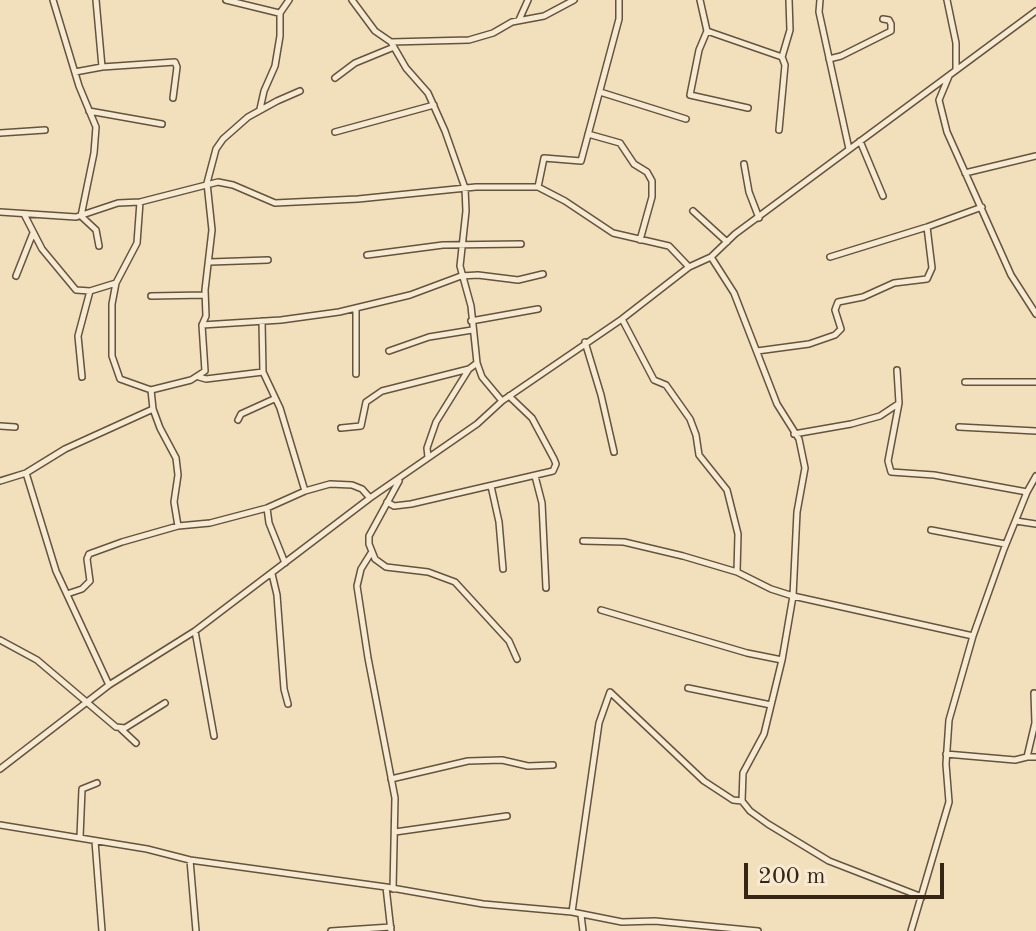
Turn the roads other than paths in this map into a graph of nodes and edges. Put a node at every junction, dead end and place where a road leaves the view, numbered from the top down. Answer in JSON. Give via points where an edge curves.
{"nodes":[{"id":1,"x":53,"y":0,"type":"edge"},
{"id":2,"x":96,"y":0,"type":"edge"},
{"id":3,"x":226,"y":0,"type":"edge"},
{"id":4,"x":289,"y":0,"type":"edge"},
{"id":5,"x":352,"y":0,"type":"edge"},
{"id":6,"x":528,"y":0,"type":"edge"},
{"id":7,"x":574,"y":0,"type":"edge"},
{"id":8,"x":619,"y":0,"type":"edge"},
{"id":9,"x":700,"y":0,"type":"edge"},
{"id":10,"x":789,"y":0,"type":"edge"},
{"id":11,"x":820,"y":0,"type":"edge"},
{"id":12,"x":947,"y":0,"type":"edge"},
{"id":13,"x":1036,"y":11,"type":"edge"},
{"id":14,"x":280,"y":13,"type":"junction"},
{"id":15,"x":883,"y":19,"type":"dead end"},
{"id":16,"x":519,"y":20,"type":"junction"},
{"id":17,"x":707,"y":31,"type":"junction"},
{"id":18,"x":392,"y":44,"type":"junction"},
{"id":19,"x":782,"y":57,"type":"junction"},
{"id":20,"x":829,"y":59,"type":"junction"},
{"id":21,"x":102,"y":67,"type":"junction"},
{"id":22,"x":956,"y":70,"type":"junction"},
{"id":23,"x":75,"y":72,"type":"junction"},
{"id":24,"x":949,"y":75,"type":"junction"},
{"id":25,"x":335,"y":78,"type":"dead end"},
{"id":26,"x":300,"y":91,"type":"dead end"},
{"id":27,"x":600,"y":92,"type":"junction"},
{"id":28,"x":173,"y":98,"type":"dead end"},
{"id":29,"x":434,"y":105,"type":"junction"},
{"id":30,"x":748,"y":108,"type":"dead end"},
{"id":31,"x":260,"y":110,"type":"junction"},
{"id":32,"x":88,"y":111,"type":"junction"},
{"id":33,"x":686,"y":119,"type":"dead end"},
{"id":34,"x":162,"y":124,"type":"dead end"},
{"id":35,"x":45,"y":130,"type":"dead end"},
{"id":36,"x":779,"y":130,"type":"dead end"},
{"id":37,"x":335,"y":132,"type":"dead end"},
{"id":38,"x":0,"y":133,"type":"edge"},
{"id":39,"x":588,"y":134,"type":"junction"},
{"id":40,"x":860,"y":141,"type":"junction"},
{"id":41,"x":849,"y":149,"type":"junction"},
{"id":42,"x":1036,"y":156,"type":"edge"},
{"id":43,"x":744,"y":164,"type":"dead end"},
{"id":44,"x":965,"y":173,"type":"junction"},
{"id":45,"x":207,"y":183,"type":"junction"},
{"id":46,"x":538,"y":187,"type":"junction"},
{"id":47,"x":465,"y":188,"type":"junction"},
{"id":48,"x":883,"y":196,"type":"dead end"},
{"id":49,"x":140,"y":202,"type":"junction"},
{"id":50,"x":982,"y":207,"type":"junction"},
{"id":51,"x":693,"y":211,"type":"dead end"},
{"id":52,"x":0,"y":212,"type":"edge"},
{"id":53,"x":24,"y":214,"type":"junction"},
{"id":54,"x":81,"y":216,"type":"junction"},
{"id":55,"x":759,"y":218,"type":"junction"},
{"id":56,"x":927,"y":227,"type":"junction"},
{"id":57,"x":33,"y":233,"type":"junction"},
{"id":58,"x":640,"y":240,"type":"junction"},
{"id":59,"x":727,"y":242,"type":"junction"},
{"id":60,"x":462,"y":244,"type":"junction"},
{"id":61,"x":521,"y":244,"type":"dead end"},
{"id":62,"x":99,"y":246,"type":"dead end"},
{"id":63,"x":367,"y":255,"type":"dead end"},
{"id":64,"x":711,"y":257,"type":"junction"},
{"id":65,"x":830,"y":257,"type":"dead end"},
{"id":66,"x":268,"y":260,"type":"dead end"},
{"id":67,"x":210,"y":262,"type":"junction"},
{"id":68,"x":689,"y":267,"type":"junction"},
{"id":69,"x":543,"y":274,"type":"dead end"},
{"id":70,"x":16,"y":276,"type":"dead end"},
{"id":71,"x":461,"y":276,"type":"junction"},
{"id":72,"x":116,"y":283,"type":"junction"},
{"id":73,"x":90,"y":291,"type":"junction"},
{"id":74,"x":205,"y":295,"type":"junction"},
{"id":75,"x":151,"y":296,"type":"dead end"},
{"id":76,"x":356,"y":308,"type":"junction"},
{"id":77,"x":538,"y":309,"type":"dead end"},
{"id":78,"x":1036,"y":314,"type":"edge"},
{"id":79,"x":622,"y":319,"type":"junction"},
{"id":80,"x":262,"y":321,"type":"junction"},
{"id":81,"x":471,"y":321,"type":"junction"},
{"id":82,"x":202,"y":325,"type":"junction"},
{"id":83,"x":472,"y":330,"type":"junction"},
{"id":84,"x":585,"y":342,"type":"junction"},
{"id":85,"x":389,"y":351,"type":"dead end"},
{"id":86,"x":757,"y":351,"type":"junction"},
{"id":87,"x":477,"y":363,"type":"junction"},
{"id":88,"x":469,"y":369,"type":"junction"},
{"id":89,"x":897,"y":370,"type":"dead end"},
{"id":90,"x":263,"y":372,"type":"junction"},
{"id":91,"x":356,"y":374,"type":"dead end"},
{"id":92,"x":198,"y":376,"type":"junction"},
{"id":93,"x":82,"y":377,"type":"dead end"},
{"id":94,"x":965,"y":382,"type":"dead end"},
{"id":95,"x":1036,"y":382,"type":"edge"},
{"id":96,"x":151,"y":390,"type":"junction"},
{"id":97,"x":509,"y":396,"type":"junction"},
{"id":98,"x":274,"y":399,"type":"junction"},
{"id":99,"x":502,"y":401,"type":"junction"},
{"id":100,"x":899,"y":403,"type":"junction"},
{"id":101,"x":153,"y":409,"type":"junction"},
{"id":102,"x":238,"y":420,"type":"dead end"},
{"id":103,"x":0,"y":426,"type":"edge"},
{"id":104,"x":15,"y":427,"type":"dead end"},
{"id":105,"x":959,"y":427,"type":"dead end"},
{"id":106,"x":341,"y":428,"type":"dead end"},
{"id":107,"x":1036,"y":431,"type":"edge"},
{"id":108,"x":794,"y":434,"type":"junction"},
{"id":109,"x":614,"y":452,"type":"dead end"},
{"id":110,"x":428,"y":458,"type":"junction"},
{"id":111,"x":26,"y":473,"type":"junction"},
{"id":112,"x":535,"y":476,"type":"junction"},
{"id":113,"x":1036,"y":476,"type":"edge"},
{"id":114,"x":401,"y":477,"type":"junction"},
{"id":115,"x":0,"y":481,"type":"edge"},
{"id":116,"x":491,"y":486,"type":"junction"},
{"id":117,"x":305,"y":491,"type":"junction"},
{"id":118,"x":1027,"y":492,"type":"junction"},
{"id":119,"x":370,"y":498,"type":"junction"},
{"id":120,"x":387,"y":502,"type":"junction"},
{"id":121,"x":267,"y":508,"type":"junction"},
{"id":122,"x":1016,"y":521,"type":"junction"},
{"id":123,"x":1036,"y":524,"type":"edge"},
{"id":124,"x":178,"y":526,"type":"junction"},
{"id":125,"x":931,"y":530,"type":"dead end"},
{"id":126,"x":583,"y":541,"type":"dead end"},
{"id":127,"x":1005,"y":544,"type":"junction"},
{"id":128,"x":371,"y":553,"type":"junction"},
{"id":129,"x":285,"y":563,"type":"junction"},
{"id":130,"x":503,"y":569,"type":"dead end"},
{"id":131,"x":737,"y":572,"type":"junction"},
{"id":132,"x":272,"y":574,"type":"junction"},
{"id":133,"x":546,"y":588,"type":"dead end"},
{"id":134,"x":67,"y":594,"type":"junction"},
{"id":135,"x":793,"y":596,"type":"junction"},
{"id":136,"x":601,"y":610,"type":"dead end"},
{"id":137,"x":195,"y":631,"type":"junction"},
{"id":138,"x":973,"y":636,"type":"junction"},
{"id":139,"x":0,"y":640,"type":"edge"},
{"id":140,"x":517,"y":659,"type":"dead end"},
{"id":141,"x":782,"y":660,"type":"junction"},
{"id":142,"x":109,"y":685,"type":"junction"},
{"id":143,"x":688,"y":688,"type":"dead end"},
{"id":144,"x":1034,"y":693,"type":"dead end"},
{"id":145,"x":88,"y":702,"type":"junction"},
{"id":146,"x":165,"y":703,"type":"dead end"},
{"id":147,"x":288,"y":704,"type":"dead end"},
{"id":148,"x":771,"y":705,"type":"junction"},
{"id":149,"x":121,"y":729,"type":"junction"},
{"id":150,"x":214,"y":736,"type":"dead end"},
{"id":151,"x":136,"y":743,"type":"dead end"},
{"id":152,"x":946,"y":754,"type":"junction"},
{"id":153,"x":1027,"y":757,"type":"junction"},
{"id":154,"x":1036,"y":757,"type":"edge"},
{"id":155,"x":553,"y":765,"type":"dead end"},
{"id":156,"x":0,"y":769,"type":"edge"},
{"id":157,"x":391,"y":779,"type":"junction"},
{"id":158,"x":97,"y":783,"type":"dead end"},
{"id":159,"x":742,"y":801,"type":"junction"},
{"id":160,"x":507,"y":816,"type":"dead end"},
{"id":161,"x":0,"y":825,"type":"edge"},
{"id":162,"x":395,"y":832,"type":"junction"},
{"id":163,"x":80,"y":837,"type":"junction"},
{"id":164,"x":95,"y":841,"type":"junction"},
{"id":165,"x":190,"y":860,"type":"junction"},
{"id":166,"x":390,"y":888,"type":"junction"},
{"id":167,"x":922,"y":897,"type":"junction"},
{"id":168,"x":572,"y":912,"type":"junction"},
{"id":169,"x":580,"y":915,"type":"junction"},
{"id":170,"x":391,"y":929,"type":"edge"},
{"id":171,"x":102,"y":931,"type":"edge"},
{"id":172,"x":196,"y":931,"type":"edge"},
{"id":173,"x":331,"y":931,"type":"edge"},
{"id":174,"x":583,"y":931,"type":"edge"},
{"id":175,"x":758,"y":931,"type":"edge"},
{"id":176,"x":911,"y":931,"type":"edge"}],
"edges":[{"from":1,"to":23,"type":"street"},
{"from":2,"to":21,"type":"street"},
{"from":3,"to":14,"type":"street"},
{"from":4,"to":14,"type":"street"},
{"from":5,"to":18,"type":"street"},
{"from":6,"to":16,"type":"street"},
{"from":7,"to":16,"type":"street","via":[[544,16]]},
{"from":8,"to":27,"type":"street"},
{"from":9,"to":17,"type":"street"},
{"from":10,"to":19,"type":"street","via":[[790,30]]},
{"from":11,"to":20,"type":"street"},
{"from":12,"to":22,"type":"street"},
{"from":13,"to":22,"type":"street"},
{"from":14,"to":31,"type":"street","via":[[275,66]]},
{"from":15,"to":20,"type":"street","via":[[889,20],[891,31]]},
{"from":16,"to":18,"type":"street","via":[[469,40]]},
{"from":17,"to":19,"type":"street"},
{"from":17,"to":30,"type":"street","via":[[690,95]]},
{"from":18,"to":25,"type":"street"},
{"from":18,"to":29,"type":"street"},
{"from":19,"to":36,"type":"street"},
{"from":20,"to":41,"type":"street"},
{"from":21,"to":23,"type":"street"},
{"from":21,"to":28,"type":"street","via":[[175,62]]},
{"from":22,"to":24,"type":"street"},
{"from":23,"to":32,"type":"street"},
{"from":24,"to":40,"type":"street"},
{"from":24,"to":44,"type":"street","via":[[939,100]]},
{"from":26,"to":31,"type":"street"},
{"from":27,"to":33,"type":"street"},
{"from":27,"to":39,"type":"street"},
{"from":29,"to":37,"type":"street"},
{"from":29,"to":47,"type":"street"},
{"from":31,"to":45,"type":"street","via":[[223,139]]},
{"from":32,"to":34,"type":"street"},
{"from":32,"to":54,"type":"street","via":[[97,137]]},
{"from":35,"to":38,"type":"street"},
{"from":39,"to":46,"type":"street","via":[[581,161],[544,158]]},
{"from":39,"to":58,"type":"street","via":[[620,143],[652,181]]},
{"from":40,"to":41,"type":"street"},
{"from":40,"to":48,"type":"street"},
{"from":41,"to":55,"type":"street"},
{"from":42,"to":44,"type":"street"},
{"from":43,"to":55,"type":"street"},
{"from":44,"to":50,"type":"street"},
{"from":45,"to":47,"type":"street","via":[[233,185],[275,203]]},
{"from":45,"to":49,"type":"street"},
{"from":45,"to":67,"type":"street"},
{"from":46,"to":47,"type":"street"},
{"from":46,"to":58,"type":"street","via":[[613,233]]},
{"from":47,"to":60,"type":"street"},
{"from":49,"to":54,"type":"street","via":[[118,203]]},
{"from":49,"to":72,"type":"street","via":[[137,243]]},
{"from":50,"to":56,"type":"street"},
{"from":50,"to":78,"type":"street","via":[[1011,275]]},
{"from":51,"to":59,"type":"street"},
{"from":52,"to":53,"type":"street"},
{"from":53,"to":54,"type":"street"},
{"from":53,"to":57,"type":"street"},
{"from":54,"to":62,"type":"street","via":[[96,230]]},
{"from":55,"to":59,"type":"street"},
{"from":56,"to":65,"type":"street"},
{"from":56,"to":86,"type":"street","via":[[930,277],[838,302],[841,329],[835,335]]},
{"from":57,"to":70,"type":"street"},
{"from":57,"to":73,"type":"street","via":[[76,290]]},
{"from":58,"to":68,"type":"street","via":[[669,246]]},
{"from":59,"to":64,"type":"street"},
{"from":60,"to":61,"type":"street"},
{"from":60,"to":63,"type":"street"},
{"from":60,"to":71,"type":"street"},
{"from":64,"to":68,"type":"street"},
{"from":64,"to":86,"type":"street","via":[[734,293]]},
{"from":66,"to":67,"type":"street"},
{"from":67,"to":74,"type":"street"},
{"from":68,"to":79,"type":"street"},
{"from":69,"to":71,"type":"street","via":[[518,280]]},
{"from":71,"to":76,"type":"street"},
{"from":71,"to":81,"type":"street"},
{"from":72,"to":73,"type":"street"},
{"from":72,"to":96,"type":"street","via":[[111,335],[115,367],[120,379]]},
{"from":73,"to":93,"type":"street","via":[[78,336]]},
{"from":74,"to":75,"type":"street"},
{"from":74,"to":82,"type":"street"},
{"from":76,"to":80,"type":"street"},
{"from":76,"to":91,"type":"street"},
{"from":77,"to":81,"type":"street"},
{"from":79,"to":84,"type":"street"},
{"from":79,"to":131,"type":"street","via":[[654,380],[666,385],[690,419],[699,455],[727,490],[738,534]]},
{"from":80,"to":82,"type":"street"},
{"from":80,"to":90,"type":"street"},
{"from":81,"to":83,"type":"street"},
{"from":82,"to":92,"type":"street","via":[[205,371]]},
{"from":83,"to":85,"type":"street"},
{"from":83,"to":87,"type":"street"},
{"from":84,"to":97,"type":"street"},
{"from":84,"to":109,"type":"street"},
{"from":86,"to":108,"type":"street"},
{"from":87,"to":88,"type":"street"},
{"from":87,"to":99,"type":"street"},
{"from":88,"to":106,"type":"street","via":[[382,391],[366,402],[361,426]]},
{"from":88,"to":110,"type":"street","via":[[436,422]]},
{"from":89,"to":100,"type":"street"},
{"from":90,"to":92,"type":"street"},
{"from":90,"to":98,"type":"street"},
{"from":92,"to":96,"type":"street"},
{"from":94,"to":95,"type":"street"},
{"from":96,"to":101,"type":"street"},
{"from":97,"to":99,"type":"street"},
{"from":97,"to":112,"type":"street","via":[[532,418],[556,464],[553,471]]},
{"from":98,"to":102,"type":"street"},
{"from":98,"to":117,"type":"street"},
{"from":99,"to":110,"type":"street"},
{"from":100,"to":108,"type":"street","via":[[880,416]]},
{"from":100,"to":118,"type":"street","via":[[888,461],[891,472]]},
{"from":101,"to":111,"type":"street"},
{"from":101,"to":124,"type":"street","via":[[176,458]]},
{"from":103,"to":104,"type":"street"},
{"from":105,"to":107,"type":"street"},
{"from":108,"to":135,"type":"street","via":[[805,468]]},
{"from":110,"to":114,"type":"street"},
{"from":111,"to":115,"type":"street"},
{"from":111,"to":134,"type":"street"},
{"from":112,"to":116,"type":"street"},
{"from":112,"to":133,"type":"street","via":[[542,503]]},
{"from":113,"to":118,"type":"street"},
{"from":114,"to":119,"type":"street"},
{"from":114,"to":120,"type":"street"},
{"from":116,"to":120,"type":"street","via":[[400,506]]},
{"from":116,"to":130,"type":"street"},
{"from":117,"to":119,"type":"street","via":[[342,483],[362,489]]},
{"from":117,"to":121,"type":"street"},
{"from":118,"to":122,"type":"street"},
{"from":119,"to":129,"type":"street"},
{"from":120,"to":128,"type":"street","via":[[369,536]]},
{"from":121,"to":124,"type":"street"},
{"from":121,"to":129,"type":"street"},
{"from":122,"to":123,"type":"street"},
{"from":122,"to":127,"type":"street"},
{"from":124,"to":134,"type":"street","via":[[89,554],[90,581]]},
{"from":125,"to":127,"type":"street"},
{"from":126,"to":131,"type":"street","via":[[624,542]]},
{"from":127,"to":138,"type":"street"},
{"from":128,"to":140,"type":"street","via":[[386,567],[428,572],[455,582],[509,641]]},
{"from":128,"to":157,"type":"street","via":[[357,586]]},
{"from":129,"to":132,"type":"street"},
{"from":131,"to":135,"type":"street"},
{"from":132,"to":137,"type":"street"},
{"from":132,"to":147,"type":"street"},
{"from":134,"to":142,"type":"street"},
{"from":135,"to":138,"type":"street"},
{"from":135,"to":141,"type":"street"},
{"from":136,"to":141,"type":"street"},
{"from":137,"to":142,"type":"street"},
{"from":137,"to":150,"type":"street"},
{"from":138,"to":152,"type":"street","via":[[949,720]]},
{"from":139,"to":145,"type":"street","via":[[37,660]]},
{"from":141,"to":148,"type":"street"},
{"from":142,"to":145,"type":"street"},
{"from":143,"to":148,"type":"street"},
{"from":144,"to":153,"type":"street","via":[[1035,723]]},
{"from":145,"to":149,"type":"street"},
{"from":145,"to":156,"type":"street"},
{"from":146,"to":149,"type":"street"},
{"from":148,"to":159,"type":"street","via":[[764,734],[743,773]]},
{"from":149,"to":151,"type":"street"},
{"from":152,"to":153,"type":"street"},
{"from":152,"to":167,"type":"street","via":[[949,802]]},
{"from":153,"to":154,"type":"street"},
{"from":155,"to":157,"type":"street","via":[[468,761]]},
{"from":157,"to":162,"type":"street"},
{"from":158,"to":163,"type":"street","via":[[82,789]]},
{"from":159,"to":167,"type":"street","via":[[768,824],[829,861]]},
{"from":159,"to":168,"type":"street","via":[[704,781],[610,692],[597,738]]},
{"from":160,"to":162,"type":"street"},
{"from":161,"to":163,"type":"street"},
{"from":162,"to":166,"type":"street"},
{"from":163,"to":164,"type":"street"},
{"from":164,"to":165,"type":"street"},
{"from":164,"to":171,"type":"street"},
{"from":165,"to":166,"type":"street"},
{"from":165,"to":172,"type":"street"},
{"from":166,"to":168,"type":"street"},
{"from":166,"to":170,"type":"street"},
{"from":167,"to":176,"type":"street"},
{"from":168,"to":169,"type":"street"},
{"from":169,"to":174,"type":"street"},
{"from":169,"to":175,"type":"street"},
{"from":170,"to":173,"type":"street"}]}
